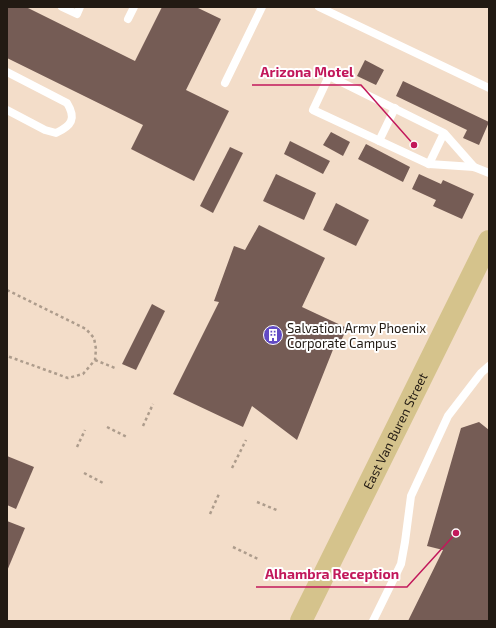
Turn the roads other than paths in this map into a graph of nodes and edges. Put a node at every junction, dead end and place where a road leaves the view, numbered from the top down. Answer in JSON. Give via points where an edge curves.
{"nodes":[{"id":1,"x":62,"y":7,"type":"edge"},
{"id":2,"x":80,"y":7,"type":"edge"},
{"id":3,"x":134,"y":7,"type":"edge"},
{"id":4,"x":262,"y":7,"type":"edge"},
{"id":5,"x":319,"y":7,"type":"edge"},
{"id":6,"x":128,"y":19,"type":"dead end"},
{"id":7,"x":7,"y":72,"type":"edge"},
{"id":8,"x":225,"y":83,"type":"dead end"},
{"id":9,"x":489,"y":88,"type":"edge"},
{"id":10,"x":395,"y":108,"type":"junction"},
{"id":11,"x":7,"y":110,"type":"edge"},
{"id":12,"x":444,"y":133,"type":"junction"},
{"id":13,"x":379,"y":141,"type":"junction"},
{"id":14,"x":429,"y":164,"type":"junction"},
{"id":15,"x":474,"y":167,"type":"junction"},
{"id":16,"x":489,"y":172,"type":"edge"},
{"id":17,"x":489,"y":241,"type":"edge"},
{"id":18,"x":489,"y":366,"type":"edge"},
{"id":19,"x":302,"y":621,"type":"edge"},
{"id":20,"x":373,"y":621,"type":"edge"}],
"edges":[{"from":1,"to":2,"type":"lane","via":[[77,14]]},
{"from":3,"to":6,"type":"lane"},
{"from":4,"to":8,"type":"lane"},
{"from":5,"to":9,"type":"lane"},
{"from":7,"to":11,"type":"lane","via":[[67,103],[73,116],[70,124],[56,133]]},
{"from":10,"to":12,"type":"lane"},
{"from":10,"to":13,"type":"lane"},
{"from":10,"to":13,"type":"lane","via":[[329,76],[313,110]]},
{"from":12,"to":14,"type":"lane"},
{"from":12,"to":15,"type":"lane"},
{"from":13,"to":14,"type":"lane"},
{"from":14,"to":15,"type":"lane"},
{"from":15,"to":16,"type":"lane"},
{"from":17,"to":19,"type":"main road","name":"East Van Buren Street"},
{"from":18,"to":20,"type":"lane","via":[[480,373],[448,416],[411,496],[401,564]]}]}
